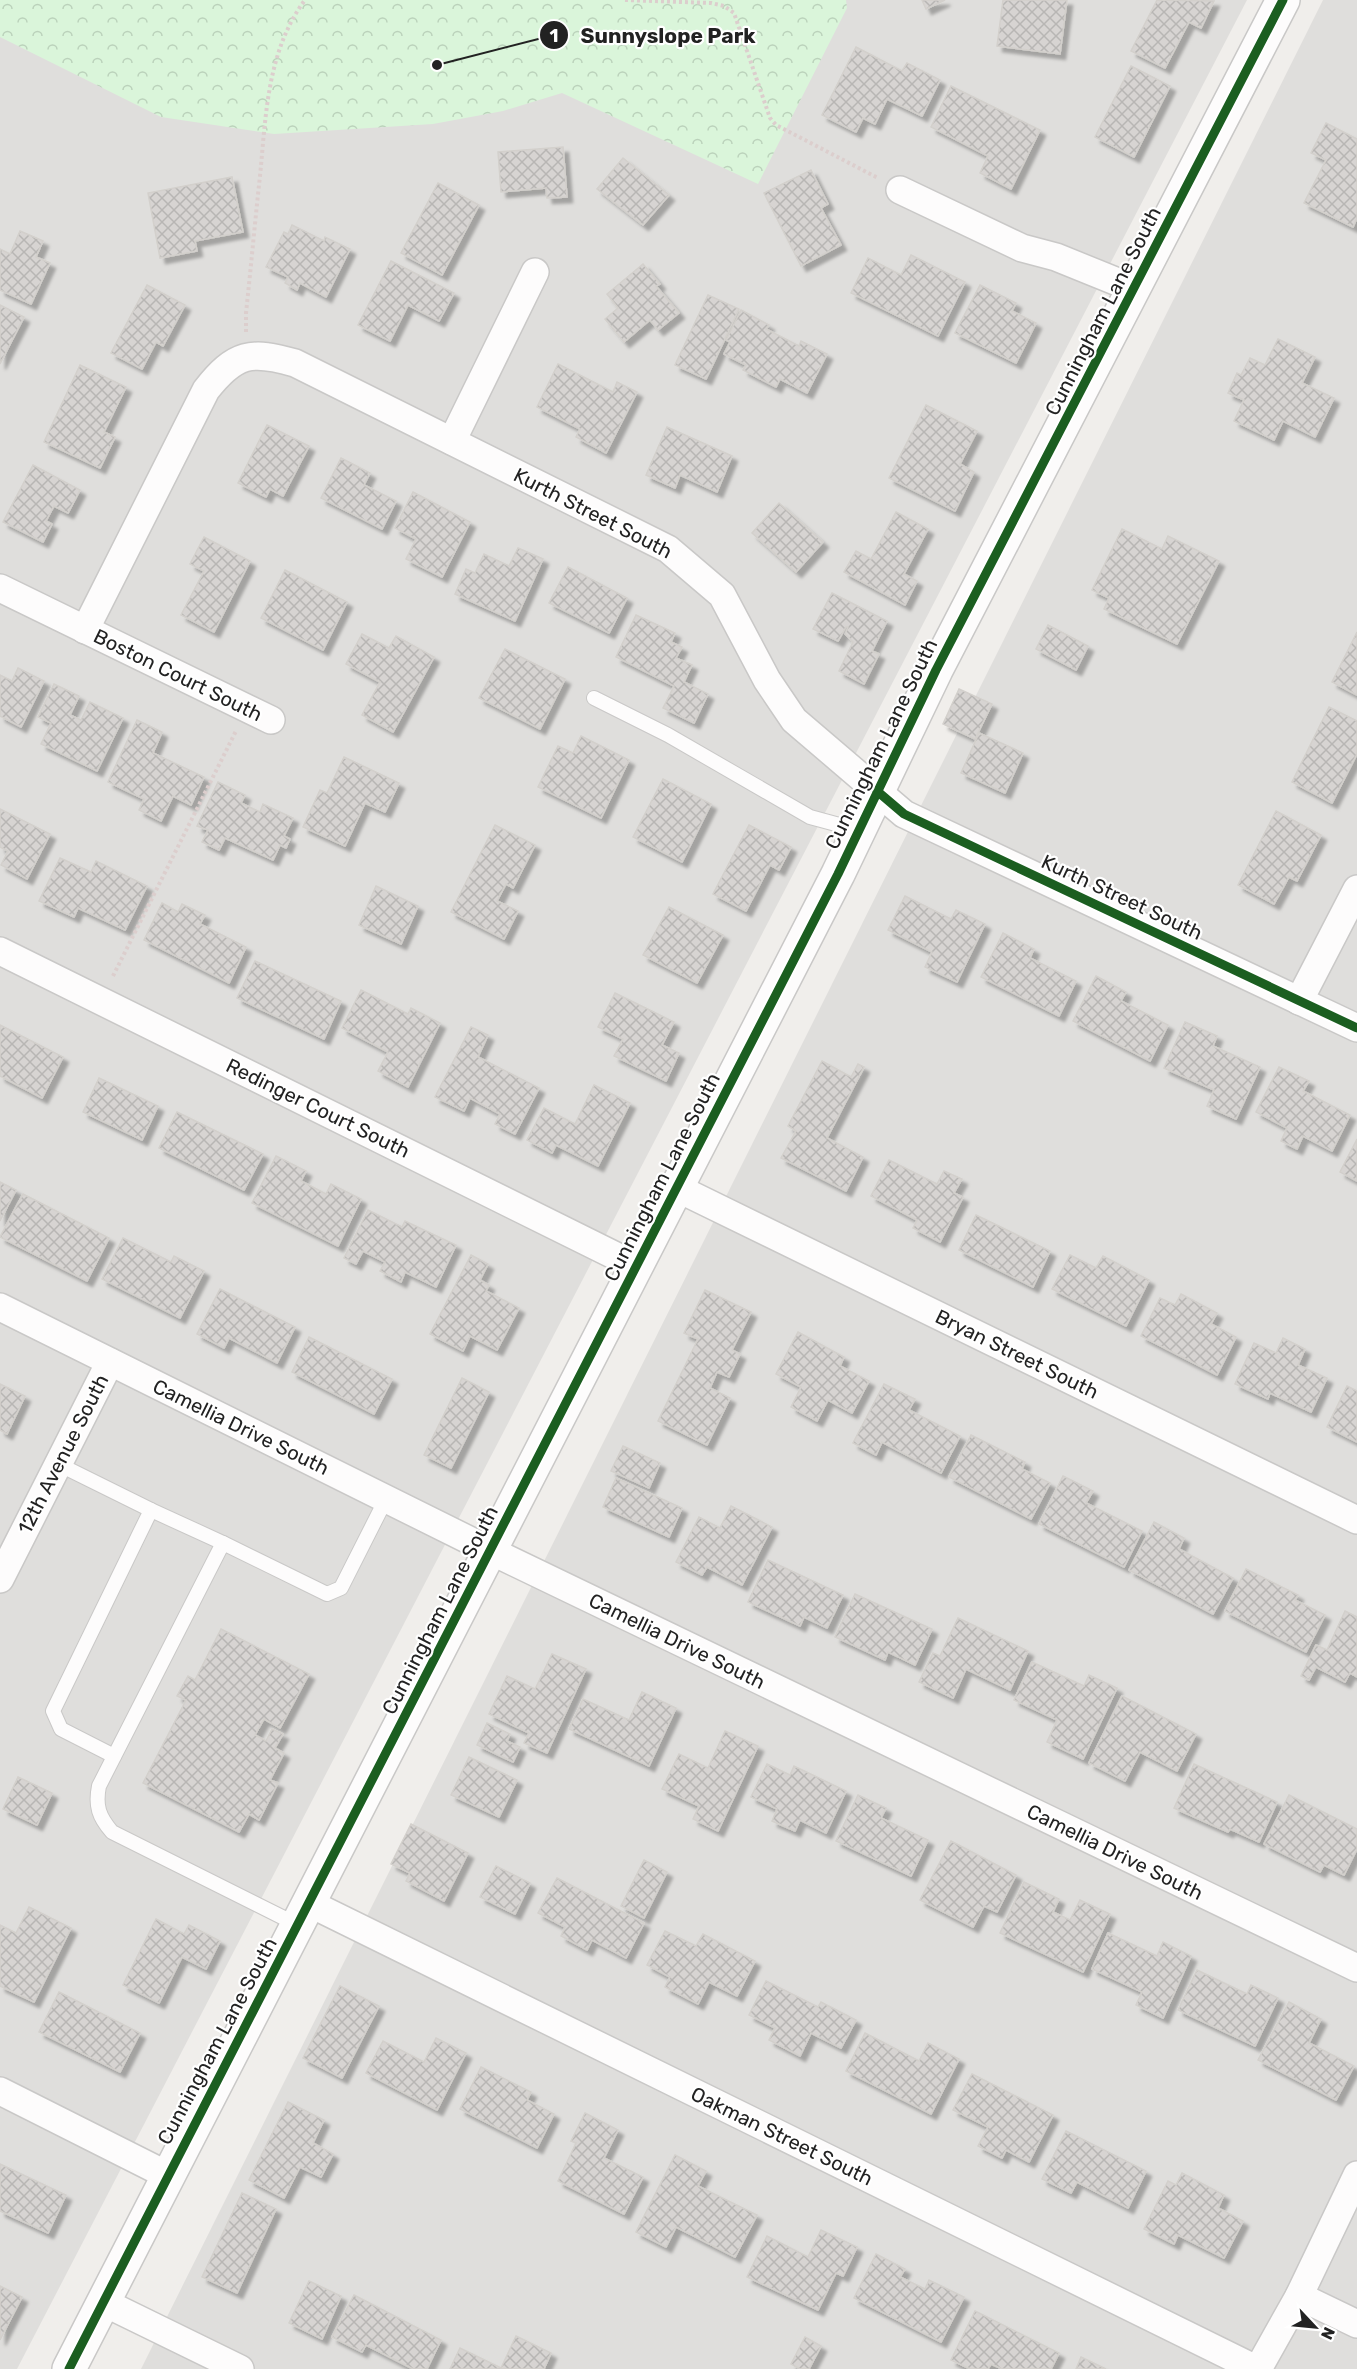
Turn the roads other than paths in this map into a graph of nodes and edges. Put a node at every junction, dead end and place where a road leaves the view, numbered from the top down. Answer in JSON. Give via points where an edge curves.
{"nodes":[{"id":1,"x":1283,"y":0,"type":"edge"},
{"id":2,"x":900,"y":190,"type":"road end"},
{"id":3,"x":535,"y":272,"type":"dead end"},
{"id":4,"x":1136,"y":289,"type":"junction"},
{"id":5,"x":452,"y":441,"type":"junction"},
{"id":6,"x":0,"y":588,"type":"edge"},
{"id":7,"x":85,"y":630,"type":"junction"},
{"id":8,"x":594,"y":698,"type":"dead end"},
{"id":9,"x":259,"y":714,"type":"road end"},
{"id":10,"x":878,"y":791,"type":"junction"},
{"id":11,"x":858,"y":830,"type":"junction"},
{"id":12,"x":1357,"y":889,"type":"edge"},
{"id":13,"x":0,"y":951,"type":"edge"},
{"id":14,"x":1299,"y":1001,"type":"junction"},
{"id":15,"x":1357,"y":1028,"type":"edge"},
{"id":16,"x":677,"y":1188,"type":"junction"},
{"id":17,"x":636,"y":1266,"type":"junction"},
{"id":18,"x":0,"y":1307,"type":"edge"},
{"id":19,"x":110,"y":1362,"type":"junction"},
{"id":20,"x":58,"y":1464,"type":"junction"},
{"id":21,"x":386,"y":1499,"type":"junction"},
{"id":22,"x":151,"y":1510,"type":"junction"},
{"id":23,"x":1357,"y":1520,"type":"edge"},
{"id":24,"x":223,"y":1543,"type":"junction"},
{"id":25,"x":491,"y":1551,"type":"junction"},
{"id":26,"x":0,"y":1579,"type":"edge"},
{"id":27,"x":114,"y":1756,"type":"junction"},
{"id":28,"x":303,"y":1914,"type":"junction"},
{"id":29,"x":1357,"y":1968,"type":"edge"},
{"id":30,"x":0,"y":2091,"type":"edge"},
{"id":31,"x":167,"y":2175,"type":"junction"},
{"id":32,"x":1357,"y":2175,"type":"edge"},
{"id":33,"x":1299,"y":2296,"type":"junction"},
{"id":34,"x":103,"y":2302,"type":"junction"},
{"id":35,"x":1357,"y":2324,"type":"edge"},
{"id":36,"x":69,"y":2369,"type":"edge"},
{"id":37,"x":240,"y":2369,"type":"edge"},
{"id":38,"x":1257,"y":2369,"type":"edge"}],
"edges":[{"from":1,"to":4,"type":"street","name":"Cunningham Lane South"},
{"from":2,"to":4,"type":"street","via":[[1022,248],[1056,257]]},
{"from":3,"to":5,"type":"street"},
{"from":4,"to":10,"type":"street","name":"Cunningham Lane South","via":[[936,670]]},
{"from":5,"to":7,"type":"street","name":"Kurth Street South","via":[[295,363],[269,355],[237,359],[206,390]]},
{"from":5,"to":10,"type":"street","name":"Kurth Street South","via":[[668,549],[696,570],[722,595],[767,681],[794,720]]},
{"from":6,"to":7,"type":"street"},
{"from":7,"to":9,"type":"street","name":"Boston Court South"},
{"from":8,"to":11,"type":"lane","via":[[668,735],[810,817]]},
{"from":10,"to":11,"type":"street","name":"Cunningham Lane South"},
{"from":10,"to":14,"type":"street","name":"Kurth Street South","via":[[904,814]]},
{"from":11,"to":16,"type":"street","name":"Cunningham Lane South"},
{"from":12,"to":14,"type":"street"},
{"from":13,"to":17,"type":"street","name":"Redinger Court South"},
{"from":14,"to":15,"type":"street","name":"Kurth Street South"},
{"from":16,"to":17,"type":"street","name":"Cunningham Lane South"},
{"from":16,"to":23,"type":"street","name":"Bryan Street South"},
{"from":17,"to":25,"type":"street","name":"Cunningham Lane South"},
{"from":18,"to":19,"type":"street","name":"Camellia Drive South"},
{"from":19,"to":20,"type":"street","name":"12th Avenue South"},
{"from":19,"to":21,"type":"street","name":"Camellia Drive South"},
{"from":20,"to":22,"type":"lane"},
{"from":20,"to":26,"type":"street","name":"12th Avenue South"},
{"from":21,"to":24,"type":"lane","via":[[341,1588],[327,1594]]},
{"from":21,"to":25,"type":"street","name":"Camellia Drive South"},
{"from":22,"to":24,"type":"lane"},
{"from":22,"to":27,"type":"lane","via":[[53,1711],[61,1729]]},
{"from":24,"to":27,"type":"lane"},
{"from":25,"to":28,"type":"street","name":"Cunningham Lane South"},
{"from":25,"to":29,"type":"street","name":"Camellia Drive South"},
{"from":27,"to":28,"type":"lane","via":[[99,1786],[96,1803],[101,1819],[112,1832]]},
{"from":28,"to":31,"type":"street","name":"Cunningham Lane South"},
{"from":28,"to":38,"type":"street","name":"Oakman Street South"},
{"from":30,"to":31,"type":"street"},
{"from":31,"to":34,"type":"street","name":"Cunningham Lane South"},
{"from":32,"to":33,"type":"street"},
{"from":33,"to":35,"type":"street"},
{"from":33,"to":38,"type":"street"},
{"from":34,"to":36,"type":"street","name":"Cunningham Lane South"},
{"from":34,"to":37,"type":"street"}]}
